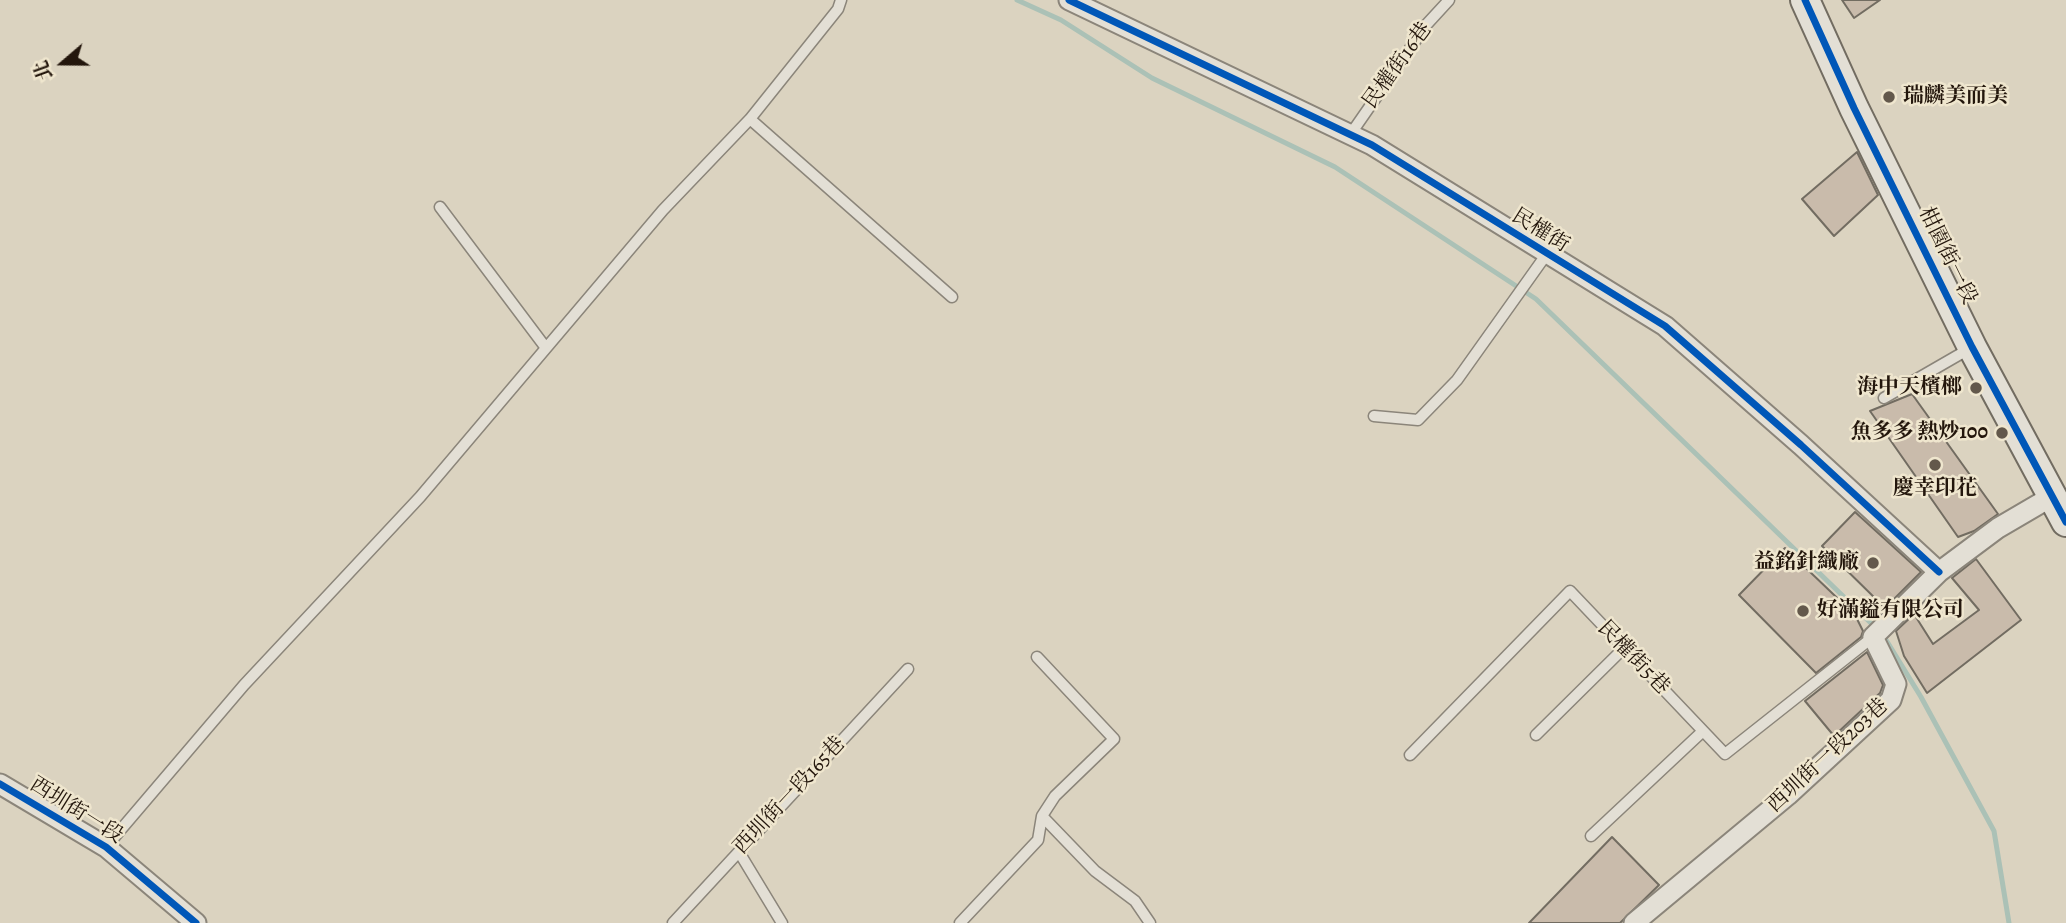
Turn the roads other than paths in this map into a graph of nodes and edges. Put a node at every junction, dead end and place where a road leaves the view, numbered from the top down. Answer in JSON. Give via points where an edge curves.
{"nodes":[{"id":1,"x":841,"y":0,"type":"edge"},
{"id":2,"x":1069,"y":0,"type":"edge"},
{"id":3,"x":1449,"y":0,"type":"edge"},
{"id":4,"x":1805,"y":0,"type":"edge"},
{"id":5,"x":750,"y":119,"type":"junction"},
{"id":6,"x":1350,"y":135,"type":"junction"},
{"id":7,"x":440,"y":207,"type":"dead end"},
{"id":8,"x":1546,"y":254,"type":"junction"},
{"id":9,"x":952,"y":297,"type":"dead end"},
{"id":10,"x":1972,"y":347,"type":"junction"},
{"id":11,"x":546,"y":348,"type":"junction"},
{"id":12,"x":1884,"y":398,"type":"dead end"},
{"id":13,"x":1374,"y":416,"type":"dead end"},
{"id":14,"x":2055,"y":493,"type":"junction"},
{"id":15,"x":2066,"y":522,"type":"edge"},
{"id":16,"x":1939,"y":572,"type":"junction"},
{"id":17,"x":1873,"y":636,"type":"junction"},
{"id":18,"x":1624,"y":648,"type":"junction"},
{"id":19,"x":1037,"y":657,"type":"dead end"},
{"id":20,"x":908,"y":669,"type":"dead end"},
{"id":21,"x":1703,"y":731,"type":"junction"},
{"id":22,"x":1536,"y":735,"type":"dead end"},
{"id":23,"x":1410,"y":755,"type":"dead end"},
{"id":24,"x":0,"y":784,"type":"edge"},
{"id":25,"x":1042,"y":816,"type":"junction"},
{"id":26,"x":1591,"y":836,"type":"dead end"},
{"id":27,"x":106,"y":847,"type":"junction"},
{"id":28,"x":739,"y":852,"type":"junction"},
{"id":29,"x":197,"y":923,"type":"edge"},
{"id":30,"x":673,"y":923,"type":"edge"},
{"id":31,"x":782,"y":923,"type":"edge"},
{"id":32,"x":960,"y":923,"type":"edge"},
{"id":33,"x":1150,"y":923,"type":"edge"},
{"id":34,"x":1634,"y":923,"type":"edge"}],
"edges":[{"from":1,"to":5,"type":"lane"},
{"from":2,"to":6,"type":"street","name":"民權街"},
{"from":3,"to":6,"type":"lane","name":"民權街16巷","via":[[1427,24]]},
{"from":4,"to":10,"type":"street","name":"柑園街一段"},
{"from":5,"to":9,"type":"lane"},
{"from":5,"to":11,"type":"lane","via":[[663,210]]},
{"from":6,"to":8,"type":"street","name":"民權街"},
{"from":7,"to":11,"type":"lane"},
{"from":8,"to":13,"type":"lane","via":[[1457,380],[1418,420]]},
{"from":8,"to":16,"type":"street","name":"民權街","via":[[1665,326]]},
{"from":10,"to":12,"type":"lane"},
{"from":10,"to":14,"type":"street","name":"柑園街一段"},
{"from":11,"to":27,"type":"lane","via":[[420,497],[244,685]]},
{"from":14,"to":15,"type":"street","name":"柑園街一段"},
{"from":14,"to":16,"type":"street"},
{"from":16,"to":17,"type":"street"},
{"from":17,"to":21,"type":"lane","name":"民權街5巷","via":[[1725,754]]},
{"from":17,"to":34,"type":"street","name":"西圳街一段203巷","via":[[1896,684],[1891,700],[1788,795]]},
{"from":18,"to":21,"type":"lane","name":"民權街5巷"},
{"from":18,"to":22,"type":"lane"},
{"from":18,"to":23,"type":"lane","name":"民權街5巷","via":[[1570,591]]},
{"from":19,"to":25,"type":"lane","via":[[1114,739],[1055,796]]},
{"from":20,"to":28,"type":"lane","name":"西圳街一段165巷"},
{"from":21,"to":26,"type":"lane"},
{"from":24,"to":27,"type":"street","name":"西圳街一段"},
{"from":25,"to":32,"type":"lane","via":[[1038,840]]},
{"from":25,"to":33,"type":"lane","via":[[1094,871],[1135,901]]},
{"from":27,"to":29,"type":"street","name":"西圳街一段"},
{"from":28,"to":30,"type":"lane","name":"西圳街一段165巷"},
{"from":28,"to":31,"type":"lane"}]}
